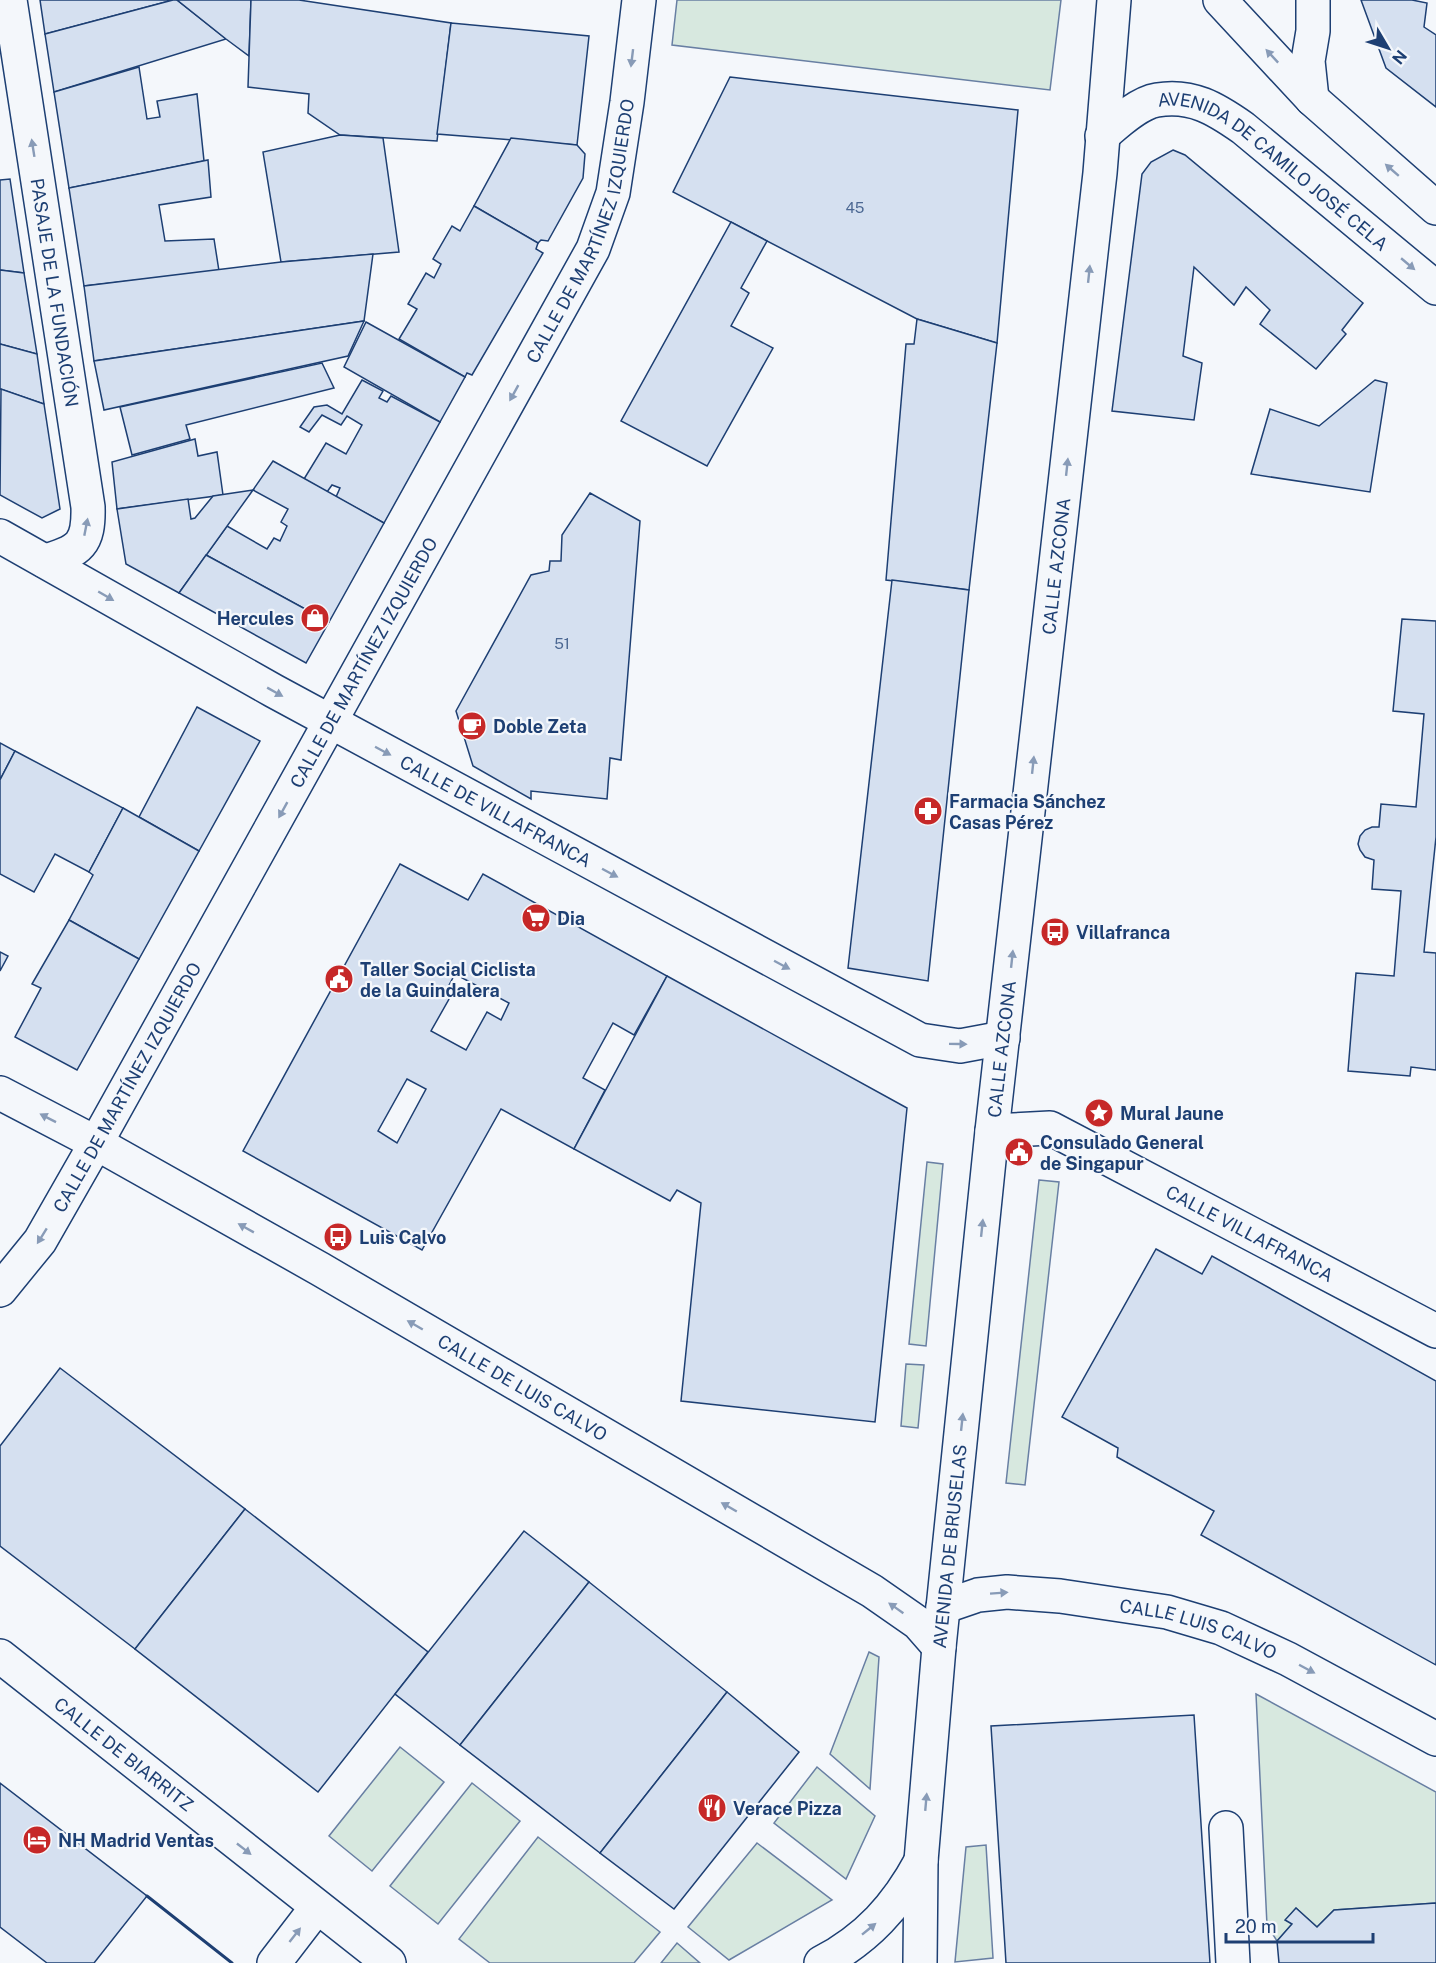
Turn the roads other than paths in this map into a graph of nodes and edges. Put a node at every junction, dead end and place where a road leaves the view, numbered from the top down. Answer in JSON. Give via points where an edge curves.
{"nodes":[{"id":1,"x":10,"y":0,"type":"edge"},
{"id":2,"x":639,"y":0,"type":"edge"},
{"id":3,"x":1114,"y":0,"type":"edge"},
{"id":4,"x":1220,"y":0,"type":"edge"},
{"id":5,"x":1313,"y":0,"type":"edge"},
{"id":6,"x":1312,"y":99,"type":"junction"},
{"id":7,"x":1102,"y":136,"type":"junction"},
{"id":8,"x":1436,"y":208,"type":"edge"},
{"id":9,"x":1436,"y":288,"type":"edge"},
{"id":10,"x":0,"y":536,"type":"edge"},
{"id":11,"x":45,"y":561,"type":"junction"},
{"id":12,"x":332,"y":723,"type":"junction"},
{"id":13,"x":1003,"y":1038,"type":"junction"},
{"id":14,"x":0,"y":1093,"type":"edge"},
{"id":15,"x":992,"y":1131,"type":"junction"},
{"id":16,"x":96,"y":1143,"type":"junction"},
{"id":17,"x":0,"y":1290,"type":"edge"},
{"id":18,"x":1436,"y":1331,"type":"edge"},
{"id":19,"x":943,"y":1607,"type":"junction"},
{"id":20,"x":939,"y":1647,"type":"junction"},
{"id":21,"x":0,"y":1656,"type":"edge"},
{"id":22,"x":1436,"y":1739,"type":"edge"},
{"id":23,"x":1226,"y":1828,"type":"dead end"},
{"id":24,"x":921,"y":1861,"type":"junction"},
{"id":25,"x":317,"y":1907,"type":"junction"},
{"id":26,"x":274,"y":1963,"type":"edge"},
{"id":27,"x":388,"y":1963,"type":"edge"},
{"id":28,"x":821,"y":1963,"type":"edge"},
{"id":29,"x":920,"y":1963,"type":"edge"},
{"id":30,"x":1233,"y":1963,"type":"edge"}],
"edges":[{"from":11,"to":1,"type":"street","name":"PASAJE DE LA FUNDACIÓN","one_way":true,"via":[[80,546],[88,527],[88,507]]},
{"from":2,"to":12,"type":"street","name":"CALLE DE MARTÍNEZ IZQUIERDO","one_way":true,"via":[[613,193],[592,249]]},
{"from":3,"to":7,"type":"street","name":"CALLE AZCONA"},
{"from":6,"to":4,"type":"street","one_way":true},
{"from":5,"to":6,"type":"street","via":[[1308,61]]},
{"from":8,"to":6,"type":"street","one_way":true},
{"from":7,"to":9,"type":"street","name":"AVENIDA DE CAMILO JOSÉ CELA","one_way":true,"via":[[1130,113],[1155,100],[1203,103],[1244,128]]},
{"from":13,"to":7,"type":"street","name":"CALLE AZCONA","one_way":true},
{"from":10,"to":11,"type":"street","name":"CALLE DE VILLAFRANCA"},
{"from":11,"to":12,"type":"street","name":"CALLE DE VILLAFRANCA","one_way":true},
{"from":12,"to":13,"type":"street","name":"CALLE DE VILLAFRANCA","one_way":true,"via":[[920,1040],[960,1046]]},
{"from":12,"to":16,"type":"street","name":"CALLE DE MARTÍNEZ IZQUIERDO","one_way":true},
{"from":13,"to":15,"type":"street","name":"CALLE AZCONA"},
{"from":16,"to":14,"type":"street","name":"CALLE DE LUIS CALVO","one_way":true},
{"from":15,"to":18,"type":"street","name":"CALLE VILLAFRANCA","via":[[1050,1128]]},
{"from":19,"to":15,"type":"street","name":"AVENIDA DE BRUSELAS","one_way":true},
{"from":16,"to":17,"type":"street","name":"CALLE DE MARTÍNEZ IZQUIERDO","one_way":true,"via":[[40,1240]]},
{"from":20,"to":16,"type":"street","name":"CALLE DE LUIS CALVO","one_way":true,"via":[[918,1623],[872,1591]]},
{"from":19,"to":20,"type":"street","name":"AVENIDA DE BRUSELAS"},
{"from":19,"to":22,"type":"street","name":"CALLE LUIS CALVO","one_way":true,"via":[[978,1594],[1007,1592],[1167,1612],[1221,1628],[1288,1659]]},
{"from":24,"to":20,"type":"street","name":"AVENIDA DE BRUSELAS","one_way":true},
{"from":21,"to":25,"type":"street","name":"CALLE DE BIARRITZ","one_way":true},
{"from":23,"to":30,"type":"street"},
{"from":28,"to":24,"type":"street","one_way":true,"via":[[880,1921]]},
{"from":24,"to":29,"type":"street","name":"AVENIDA DE BRUSELAS"},
{"from":26,"to":25,"type":"street","one_way":true},
{"from":25,"to":27,"type":"street","name":"CALLE DE BIARRITZ"}]}
